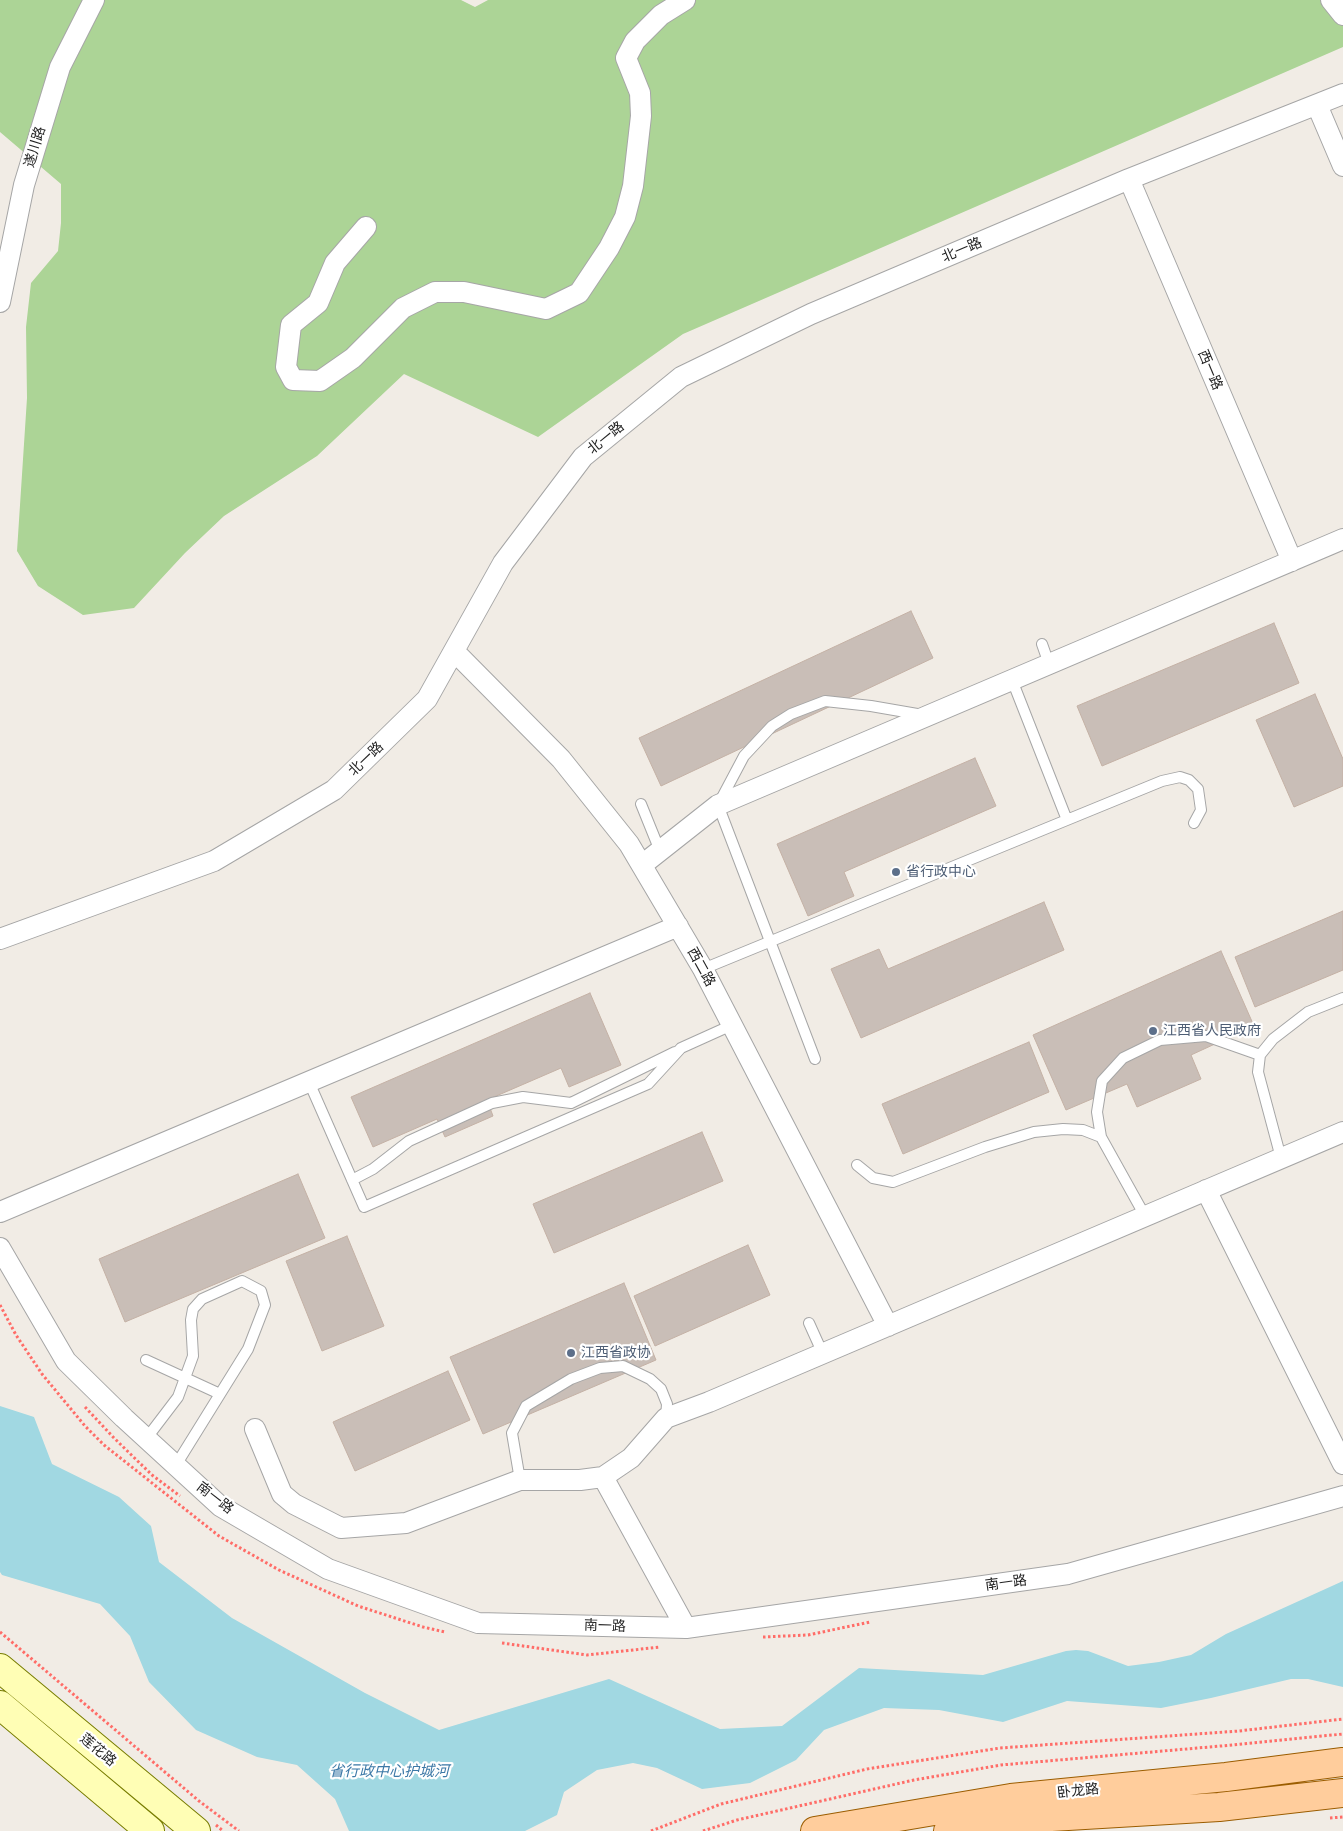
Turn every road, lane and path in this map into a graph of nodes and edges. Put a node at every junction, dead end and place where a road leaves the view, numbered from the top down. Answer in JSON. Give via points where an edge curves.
{"nodes":[{"id":1,"x":94,"y":0,"type":"edge"},
{"id":2,"x":686,"y":0,"type":"edge"},
{"id":3,"x":1331,"y":0,"type":"edge"},
{"id":4,"x":1343,"y":15,"type":"edge"},
{"id":5,"x":1343,"y":94,"type":"edge"},
{"id":6,"x":1317,"y":104,"type":"junction"},
{"id":7,"x":1343,"y":166,"type":"edge"},
{"id":8,"x":1129,"y":179,"type":"junction"},
{"id":9,"x":366,"y":227,"type":"dead end"},
{"id":10,"x":0,"y":302,"type":"edge"},
{"id":11,"x":1343,"y":539,"type":"edge"},
{"id":12,"x":1292,"y":561,"type":"junction"},
{"id":13,"x":1042,"y":644,"type":"dead end"},
{"id":14,"x":454,"y":651,"type":"junction"},
{"id":15,"x":1049,"y":664,"type":"junction"},
{"id":16,"x":1012,"y":680,"type":"junction"},
{"id":17,"x":928,"y":715,"type":"junction"},
{"id":18,"x":641,"y":804,"type":"dead end"},
{"id":19,"x":718,"y":805,"type":"junction"},
{"id":20,"x":1067,"y":820,"type":"junction"},
{"id":21,"x":1194,"y":823,"type":"dead end"},
{"id":22,"x":660,"y":851,"type":"junction"},
{"id":23,"x":642,"y":865,"type":"junction"},
{"id":24,"x":678,"y":926,"type":"junction"},
{"id":25,"x":0,"y":939,"type":"edge"},
{"id":26,"x":770,"y":942,"type":"junction"},
{"id":27,"x":703,"y":969,"type":"junction"},
{"id":28,"x":1343,"y":998,"type":"edge"},
{"id":29,"x":732,"y":1026,"type":"junction"},
{"id":30,"x":681,"y":1048,"type":"junction"},
{"id":31,"x":1260,"y":1056,"type":"junction"},
{"id":32,"x":815,"y":1059,"type":"dead end"},
{"id":33,"x":309,"y":1082,"type":"junction"},
{"id":34,"x":1343,"y":1132,"type":"edge"},
{"id":35,"x":1101,"y":1137,"type":"junction"},
{"id":36,"x":1281,"y":1158,"type":"junction"},
{"id":37,"x":858,"y":1165,"type":"dead end"},
{"id":38,"x":352,"y":1180,"type":"junction"},
{"id":39,"x":1206,"y":1190,"type":"junction"},
{"id":40,"x":0,"y":1212,"type":"edge"},
{"id":41,"x":1145,"y":1216,"type":"junction"},
{"id":42,"x":0,"y":1248,"type":"edge"},
{"id":43,"x":809,"y":1323,"type":"dead end"},
{"id":44,"x":888,"y":1326,"type":"junction"},
{"id":45,"x":823,"y":1354,"type":"junction"},
{"id":46,"x":146,"y":1360,"type":"dead end"},
{"id":47,"x":185,"y":1378,"type":"junction"},
{"id":48,"x":220,"y":1394,"type":"junction"},
{"id":49,"x":666,"y":1418,"type":"junction"},
{"id":50,"x":255,"y":1430,"type":"dead end"},
{"id":51,"x":146,"y":1438,"type":"junction"},
{"id":52,"x":1343,"y":1464,"type":"edge"},
{"id":53,"x":176,"y":1465,"type":"junction"},
{"id":54,"x":604,"y":1477,"type":"junction"},
{"id":55,"x":520,"y":1480,"type":"junction"},
{"id":56,"x":1343,"y":1496,"type":"edge"},
{"id":57,"x":686,"y":1628,"type":"junction"},
{"id":58,"x":0,"y":1632,"type":"edge"},
{"id":59,"x":0,"y":1668,"type":"edge"},
{"id":60,"x":0,"y":1705,"type":"edge"},
{"id":61,"x":1343,"y":1719,"type":"edge"},
{"id":62,"x":1343,"y":1734,"type":"edge"},
{"id":63,"x":1343,"y":1762,"type":"edge"},
{"id":64,"x":1343,"y":1793,"type":"edge"},
{"id":65,"x":150,"y":1831,"type":"edge"},
{"id":66,"x":196,"y":1831,"type":"edge"},
{"id":67,"x":239,"y":1831,"type":"edge"},
{"id":68,"x":650,"y":1831,"type":"edge"},
{"id":69,"x":703,"y":1831,"type":"edge"},
{"id":70,"x":814,"y":1831,"type":"edge"},
{"id":71,"x":948,"y":1831,"type":"edge"}],
"edges":[{"from":1,"to":10,"type":"street","name":"遂川路","via":[[60,67],[24,185]]},
{"from":2,"to":9,"type":"street","via":[[661,15],[635,41],[626,58],[640,93],[641,116],[633,186],[621,225],[579,293],[546,309],[464,292],[435,292],[403,308],[353,358],[320,381],[293,380],[286,367],[292,325],[318,303],[335,263]]},
{"from":3,"to":4,"type":"street"},
{"from":5,"to":6,"type":"street","name":"北一路"},
{"from":6,"to":7,"type":"street"},
{"from":6,"to":8,"type":"street","name":"北一路"},
{"from":8,"to":12,"type":"street","name":"西一路"},
{"from":8,"to":14,"type":"street","name":"北一路","via":[[811,314],[681,377],[583,457],[503,563]]},
{"from":11,"to":12,"type":"street"},
{"from":12,"to":15,"type":"street"},
{"from":13,"to":15,"type":"lane"},
{"from":14,"to":23,"type":"street","name":"西二路","via":[[561,759]]},
{"from":14,"to":25,"type":"street","name":"北一路","via":[[427,699],[334,790],[214,861]]},
{"from":15,"to":16,"type":"street"},
{"from":16,"to":17,"type":"street"},
{"from":16,"to":20,"type":"lane"},
{"from":17,"to":19,"type":"street"},
{"from":17,"to":19,"type":"lane","via":[[825,702],[791,714],[772,726],[744,756]]},
{"from":18,"to":22,"type":"lane"},
{"from":19,"to":22,"type":"street"},
{"from":19,"to":26,"type":"lane"},
{"from":20,"to":21,"type":"lane","via":[[1162,781],[1180,777],[1198,789],[1201,810]]},
{"from":20,"to":26,"type":"lane"},
{"from":22,"to":23,"type":"street"},
{"from":23,"to":24,"type":"street","name":"西二路"},
{"from":24,"to":27,"type":"street","name":"西二路"},
{"from":24,"to":33,"type":"street"},
{"from":26,"to":27,"type":"lane"},
{"from":26,"to":32,"type":"lane"},
{"from":27,"to":29,"type":"street","name":"西二路"},
{"from":28,"to":31,"type":"lane","via":[[1308,1012],[1273,1039]]},
{"from":29,"to":30,"type":"lane"},
{"from":29,"to":44,"type":"street","name":"西二路"},
{"from":30,"to":38,"type":"lane","via":[[571,1103],[523,1097],[492,1103],[408,1141],[373,1169]]},
{"from":30,"to":38,"type":"lane","via":[[648,1084],[364,1208]]},
{"from":31,"to":35,"type":"lane","via":[[1206,1036],[1160,1040],[1122,1058],[1102,1081],[1097,1112]]},
{"from":31,"to":36,"type":"lane","via":[[1258,1072]]},
{"from":33,"to":38,"type":"lane"},
{"from":33,"to":40,"type":"street"},
{"from":34,"to":36,"type":"street"},
{"from":35,"to":37,"type":"lane","via":[[1083,1130],[1034,1132],[893,1182],[873,1178]]},
{"from":35,"to":41,"type":"lane"},
{"from":36,"to":39,"type":"street"},
{"from":39,"to":41,"type":"street"},
{"from":39,"to":52,"type":"street"},
{"from":41,"to":44,"type":"street"},
{"from":42,"to":51,"type":"street","name":"南一路","via":[[66,1361]]},
{"from":43,"to":45,"type":"lane"},
{"from":44,"to":45,"type":"street"},
{"from":45,"to":49,"type":"street"},
{"from":46,"to":47,"type":"lane"},
{"from":47,"to":48,"type":"lane"},
{"from":47,"to":48,"type":"lane","via":[[193,1356],[193,1308],[202,1298],[242,1281],[261,1291],[265,1305],[248,1349]]},
{"from":47,"to":51,"type":"lane","via":[[178,1398]]},
{"from":48,"to":53,"type":"lane"},
{"from":49,"to":54,"type":"street","via":[[632,1458]]},
{"from":49,"to":55,"type":"lane","via":[[667,1404],[662,1389],[650,1379],[623,1366],[600,1368],[571,1379],[526,1406],[512,1433]]},
{"from":50,"to":55,"type":"street","via":[[282,1494],[294,1504],[341,1528],[406,1523]]},
{"from":51,"to":53,"type":"street","name":"南一路"},
{"from":53,"to":57,"type":"street","name":"南一路","via":[[220,1506],[328,1569],[478,1623]]},
{"from":54,"to":55,"type":"street"},
{"from":54,"to":57,"type":"street"},
{"from":56,"to":57,"type":"street","name":"南一路","via":[[1068,1574]]},
{"from":58,"to":67,"type":"path","via":[[199,1802]]},
{"from":59,"to":66,"type":"main road","name":"莲花路"},
{"from":60,"to":65,"type":"main road","name":"莲花路"},
{"from":61,"to":68,"type":"path","via":[[1239,1731],[981,1751],[867,1770],[721,1804]]},
{"from":62,"to":69,"type":"path","via":[[1000,1765],[896,1784],[737,1820]]},
{"from":63,"to":70,"type":"main road","name":"卧龙路","via":[[1011,1798]]},
{"from":64,"to":71,"type":"main road","name":"卧龙路","via":[[1219,1807],[1018,1819]]}]}
